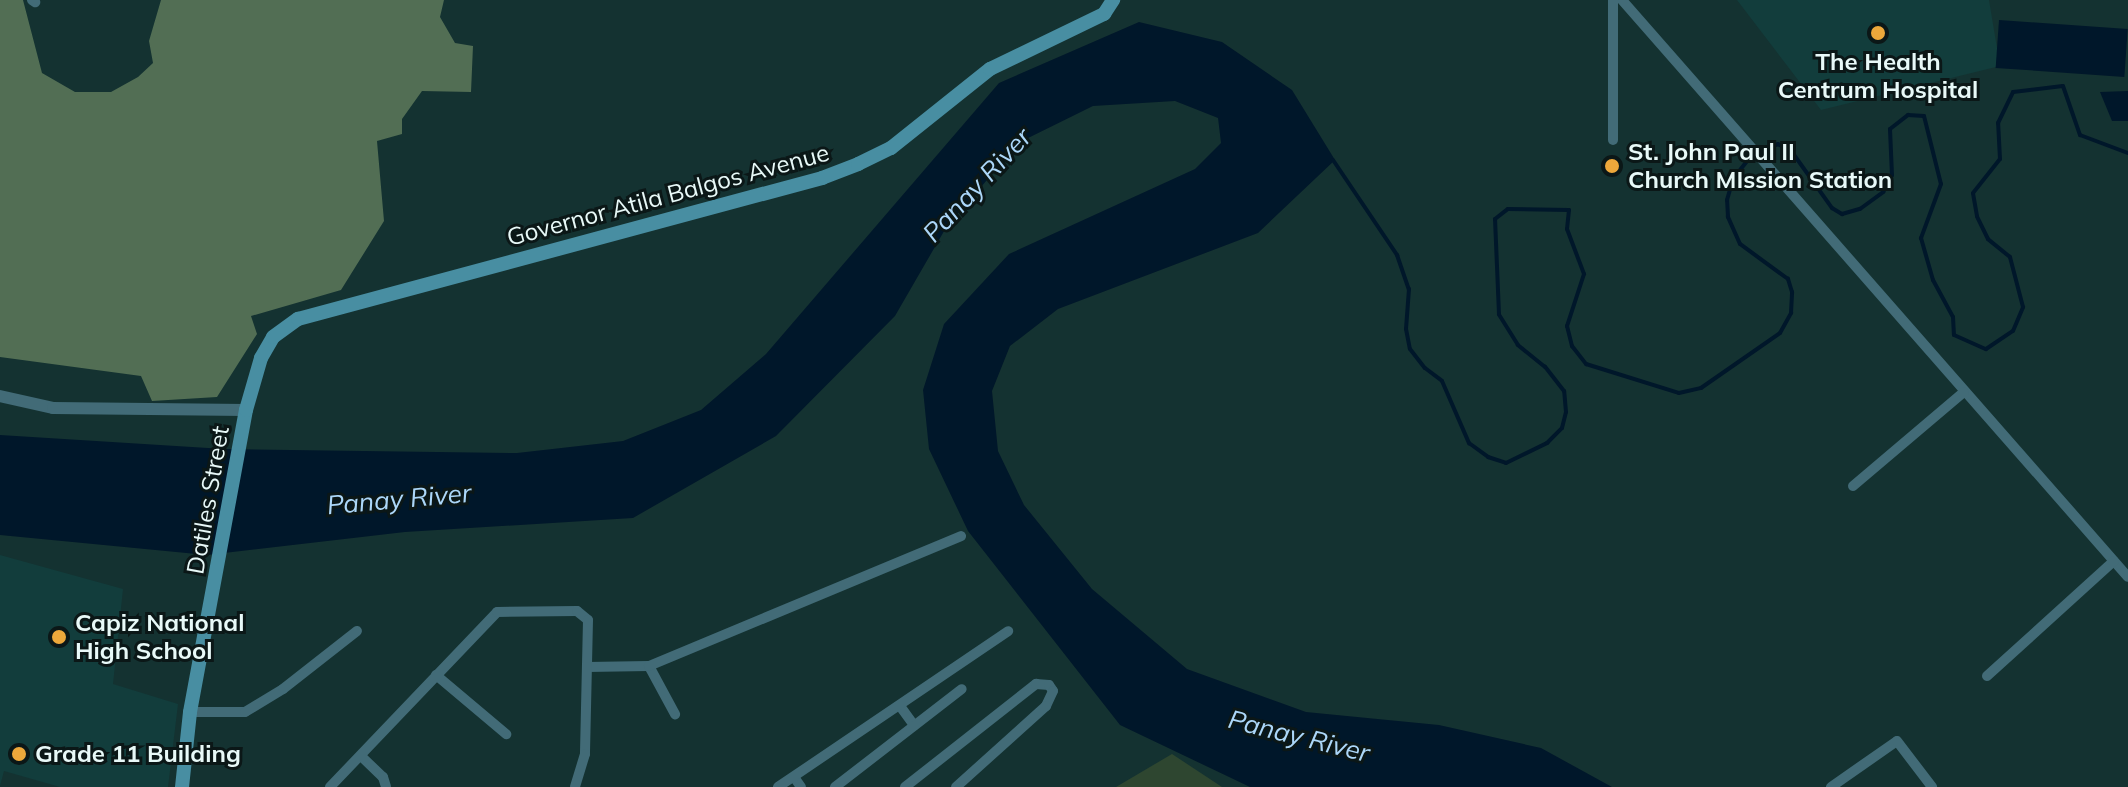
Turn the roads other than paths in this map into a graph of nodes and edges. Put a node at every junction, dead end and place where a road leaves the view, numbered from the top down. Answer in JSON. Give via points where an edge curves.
{"nodes":[{"id":1,"x":1113,"y":0,"type":"edge"},
{"id":2,"x":1613,"y":0,"type":"edge"},
{"id":3,"x":1622,"y":0,"type":"edge"},
{"id":4,"x":1613,"y":140,"type":"dead end"},
{"id":5,"x":1964,"y":392,"type":"junction"},
{"id":6,"x":0,"y":396,"type":"edge"},
{"id":7,"x":246,"y":410,"type":"junction"},
{"id":8,"x":1853,"y":486,"type":"dead end"},
{"id":9,"x":961,"y":536,"type":"dead end"},
{"id":10,"x":2114,"y":561,"type":"junction"},
{"id":11,"x":2128,"y":577,"type":"edge"},
{"id":12,"x":357,"y":631,"type":"dead end"},
{"id":13,"x":1008,"y":631,"type":"dead end"},
{"id":14,"x":649,"y":666,"type":"junction"},
{"id":15,"x":587,"y":667,"type":"junction"},
{"id":16,"x":436,"y":675,"type":"junction"},
{"id":17,"x":1987,"y":676,"type":"dead end"},
{"id":18,"x":962,"y":689,"type":"dead end"},
{"id":19,"x":900,"y":706,"type":"junction"},
{"id":20,"x":190,"y":712,"type":"junction"},
{"id":21,"x":675,"y":714,"type":"dead end"},
{"id":22,"x":914,"y":725,"type":"junction"},
{"id":23,"x":506,"y":734,"type":"dead end"},
{"id":24,"x":362,"y":757,"type":"junction"},
{"id":25,"x":794,"y":777,"type":"junction"},
{"id":26,"x":182,"y":787,"type":"edge"},
{"id":27,"x":330,"y":787,"type":"edge"},
{"id":28,"x":386,"y":787,"type":"edge"},
{"id":29,"x":575,"y":787,"type":"edge"},
{"id":30,"x":778,"y":787,"type":"edge"},
{"id":31,"x":801,"y":787,"type":"edge"},
{"id":32,"x":835,"y":787,"type":"edge"},
{"id":33,"x":905,"y":787,"type":"edge"},
{"id":34,"x":956,"y":787,"type":"edge"},
{"id":35,"x":1831,"y":787,"type":"edge"},
{"id":36,"x":1932,"y":787,"type":"edge"}],
"edges":[{"from":1,"to":7,"type":"main road","name":"Governor Atila Balgos Avenue","via":[[1104,14],[990,69],[891,148],[822,178],[298,319],[273,337],[261,358]]},
{"from":2,"to":4,"type":"street"},
{"from":3,"to":5,"type":"street"},
{"from":5,"to":8,"type":"street"},
{"from":5,"to":10,"type":"street"},
{"from":6,"to":7,"type":"street","via":[[53,408]]},
{"from":7,"to":20,"type":"main road","name":"Datiles Street"},
{"from":9,"to":14,"type":"street"},
{"from":10,"to":11,"type":"street"},
{"from":10,"to":17,"type":"street"},
{"from":12,"to":20,"type":"street","via":[[245,712]]},
{"from":13,"to":19,"type":"street"},
{"from":14,"to":15,"type":"street"},
{"from":14,"to":21,"type":"street"},
{"from":15,"to":16,"type":"street","via":[[585,614],[497,612]]},
{"from":15,"to":29,"type":"street","via":[[585,754]]},
{"from":16,"to":23,"type":"street"},
{"from":16,"to":24,"type":"street"},
{"from":18,"to":22,"type":"street"},
{"from":19,"to":22,"type":"street"},
{"from":19,"to":25,"type":"street"},
{"from":20,"to":26,"type":"main road","name":"Datiles Street"},
{"from":22,"to":32,"type":"street"},
{"from":24,"to":27,"type":"street"},
{"from":24,"to":28,"type":"street"},
{"from":25,"to":30,"type":"street"},
{"from":25,"to":31,"type":"street"},
{"from":33,"to":34,"type":"street","via":[[1036,684],[1049,685],[1053,691],[1046,706]]},
{"from":35,"to":36,"type":"street","via":[[1897,741]]}]}
